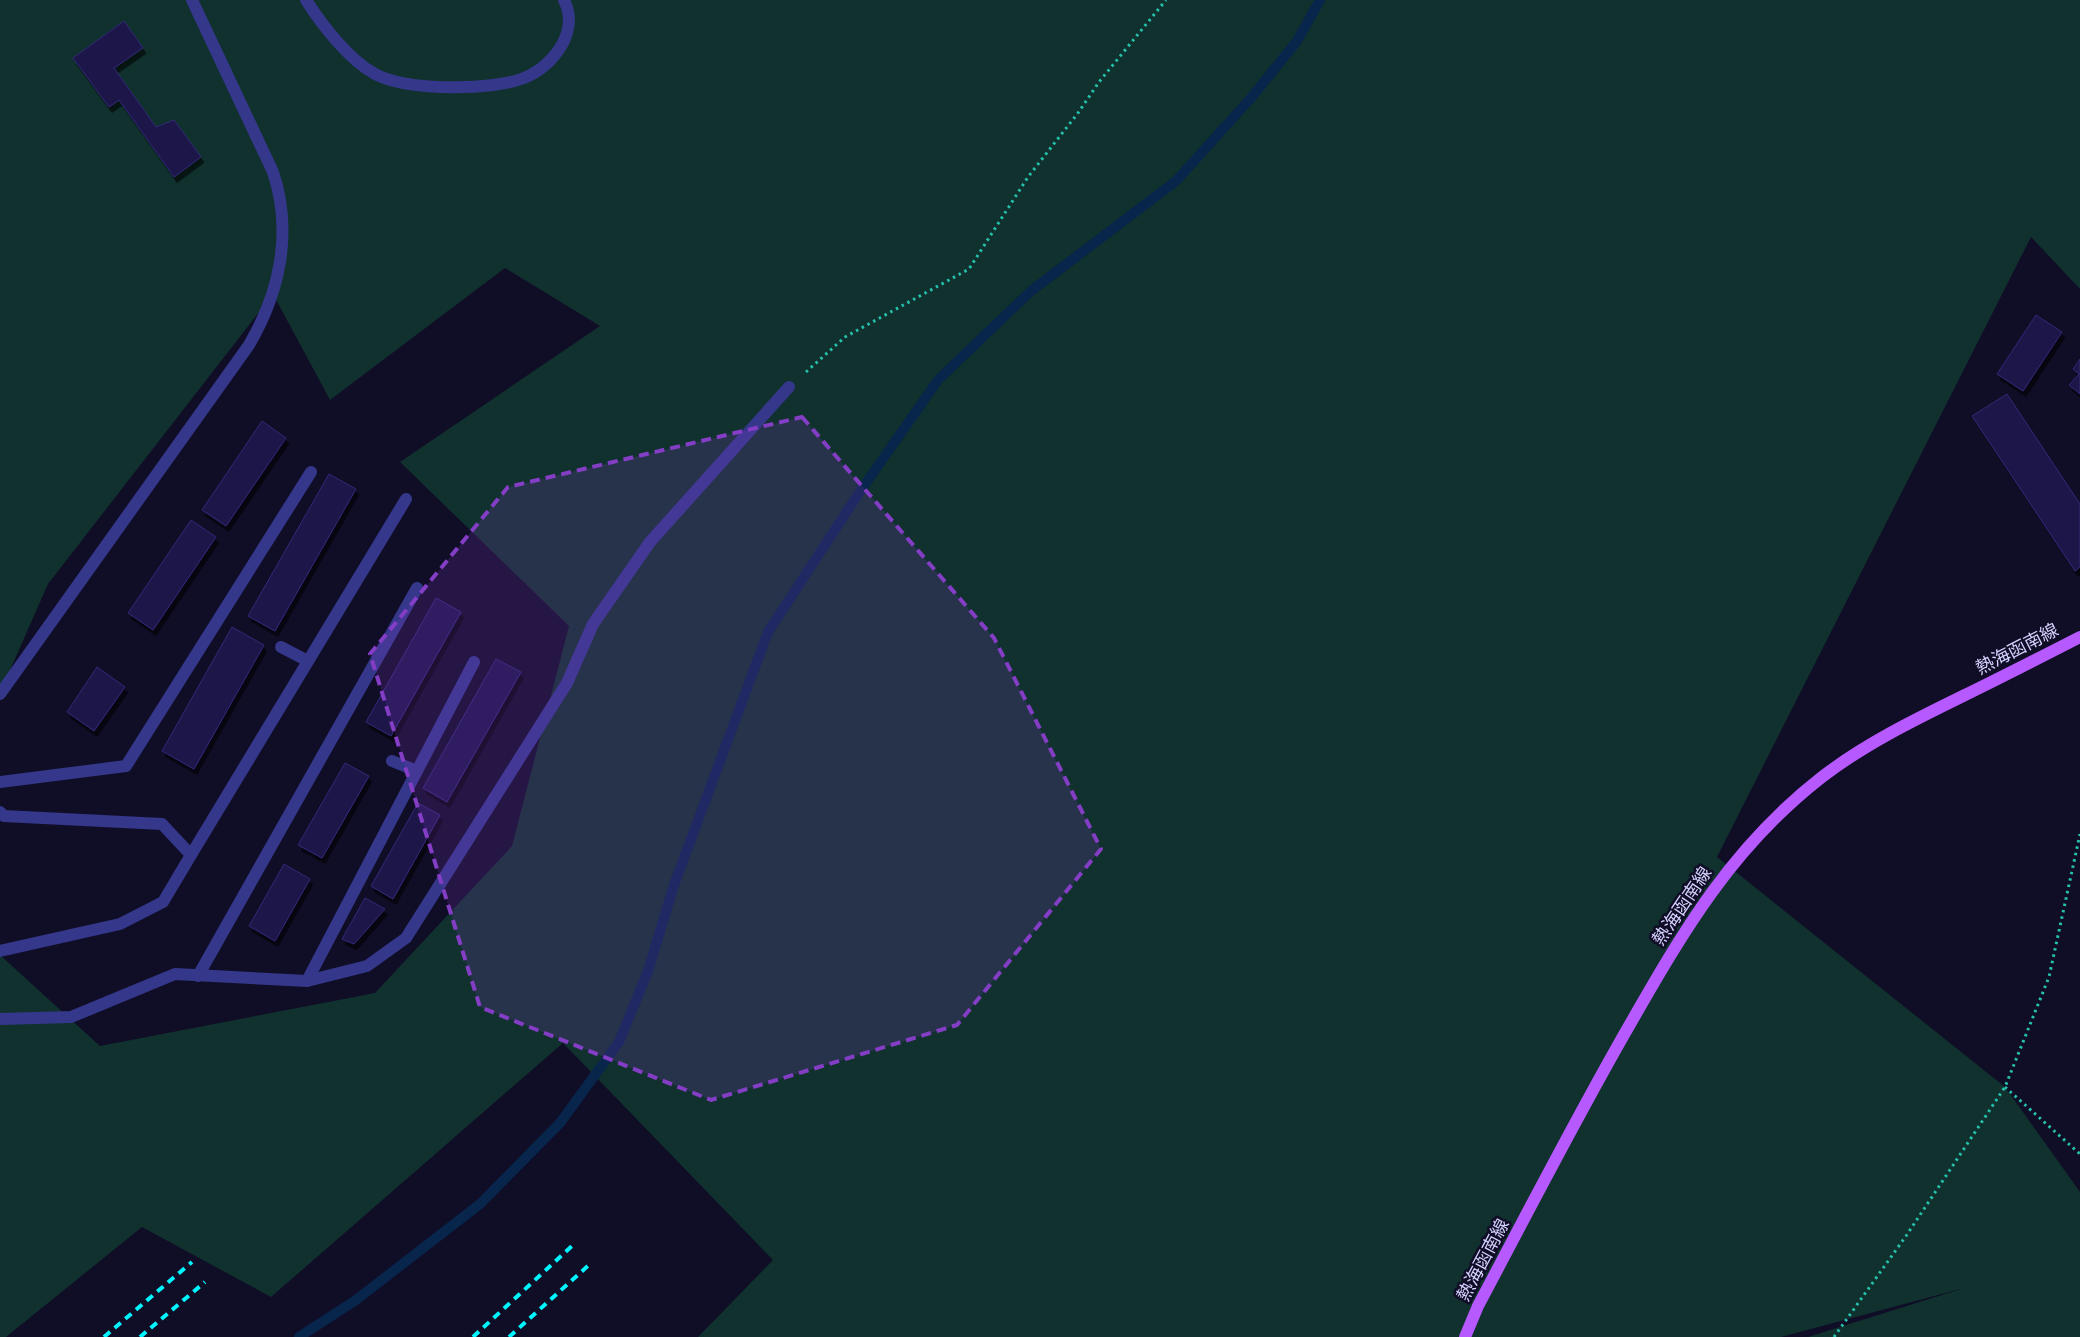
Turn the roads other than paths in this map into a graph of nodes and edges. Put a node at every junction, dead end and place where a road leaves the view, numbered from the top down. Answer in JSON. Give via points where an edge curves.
{"nodes":[{"id":1,"x":192,"y":0,"type":"edge"},
{"id":2,"x":306,"y":0,"type":"edge"},
{"id":3,"x":564,"y":0,"type":"edge"},
{"id":4,"x":789,"y":387,"type":"road end"},
{"id":5,"x":310,"y":472,"type":"dead end"},
{"id":6,"x":406,"y":499,"type":"dead end"},
{"id":7,"x":417,"y":588,"type":"dead end"},
{"id":8,"x":2080,"y":637,"type":"edge"},
{"id":9,"x":281,"y":647,"type":"dead end"},
{"id":10,"x":308,"y":661,"type":"junction"},
{"id":11,"x":474,"y":662,"type":"dead end"},
{"id":12,"x":0,"y":694,"type":"edge"},
{"id":13,"x":392,"y":761,"type":"dead end"},
{"id":14,"x":417,"y":771,"type":"junction"},
{"id":15,"x":0,"y":782,"type":"edge"},
{"id":16,"x":0,"y":812,"type":"edge"},
{"id":17,"x":191,"y":854,"type":"junction"},
{"id":18,"x":0,"y":950,"type":"edge"},
{"id":19,"x":198,"y":976,"type":"junction"},
{"id":20,"x":307,"y":981,"type":"junction"},
{"id":21,"x":0,"y":1019,"type":"edge"},
{"id":22,"x":1465,"y":1337,"type":"edge"}],
"edges":[{"from":1,"to":12,"type":"street","via":[[279,190],[280,270],[266,316],[249,345]]},
{"from":2,"to":3,"type":"street","via":[[350,53],[375,74],[395,81],[440,88],[487,86],[523,78],[542,69],[557,54],[567,35],[569,11]]},
{"from":4,"to":20,"type":"street","via":[[650,542],[593,624],[567,683],[406,938],[367,966]]},
{"from":5,"to":15,"type":"street","via":[[126,766]]},
{"from":6,"to":10,"type":"street"},
{"from":7,"to":19,"type":"street"},
{"from":8,"to":22,"type":"main road","name":"熱海函南線","via":[[1907,724],[1848,758],[1784,809],[1753,839],[1725,872],[1678,941],[1600,1077],[1478,1306]]},
{"from":9,"to":10,"type":"street"},
{"from":10,"to":17,"type":"street"},
{"from":11,"to":14,"type":"street"},
{"from":13,"to":14,"type":"street"},
{"from":14,"to":20,"type":"street"},
{"from":16,"to":17,"type":"street","via":[[4,816],[162,824]]},
{"from":17,"to":18,"type":"street","via":[[163,902],[120,924]]},
{"from":19,"to":20,"type":"street"},
{"from":19,"to":21,"type":"street","via":[[175,974],[71,1017]]}]}
